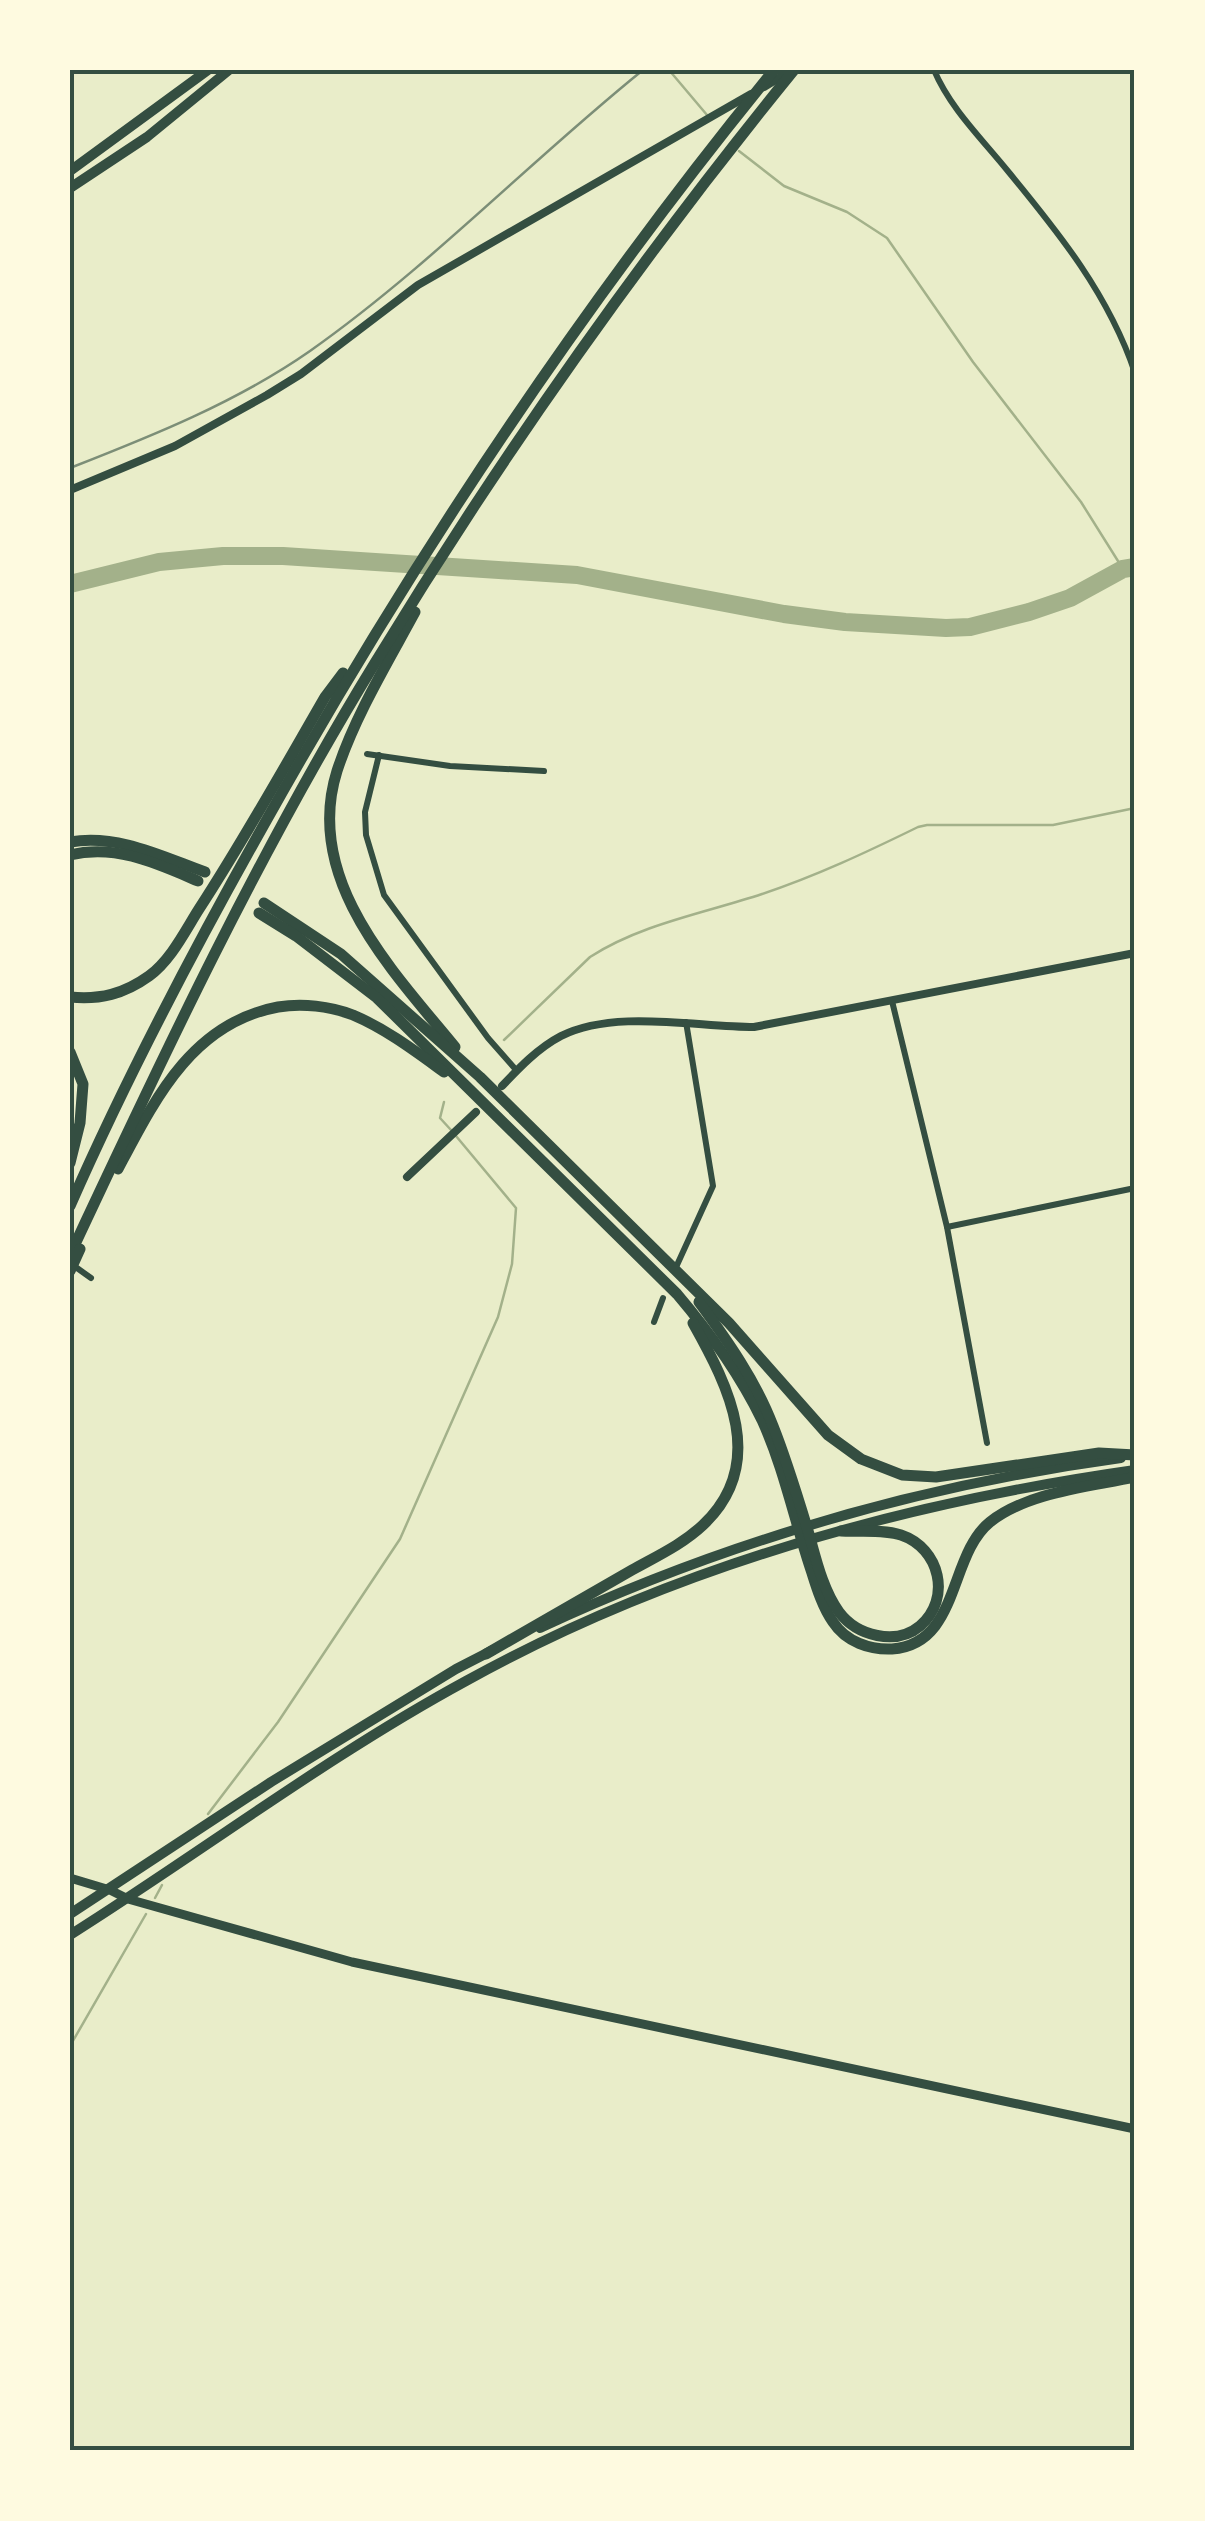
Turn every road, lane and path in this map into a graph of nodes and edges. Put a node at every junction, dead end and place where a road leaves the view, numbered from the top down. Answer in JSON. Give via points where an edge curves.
{"nodes":[{"id":1,"x":208,"y":70,"type":"edge"},
{"id":2,"x":229,"y":70,"type":"edge"},
{"id":3,"x":774,"y":70,"type":"edge"},
{"id":4,"x":793,"y":70,"type":"edge"},
{"id":5,"x":934,"y":70,"type":"edge"},
{"id":6,"x":70,"y":170,"type":"edge"},
{"id":7,"x":70,"y":188,"type":"edge"},
{"id":8,"x":1135,"y":373,"type":"edge"},
{"id":9,"x":70,"y":490,"type":"edge"},
{"id":10,"x":464,"y":522,"type":"junction"},
{"id":11,"x":330,"y":698,"type":"junction"},
{"id":12,"x":367,"y":754,"type":"dead end"},
{"id":13,"x":379,"y":756,"type":"junction"},
{"id":14,"x":544,"y":771,"type":"dead end"},
{"id":15,"x":70,"y":842,"type":"edge"},
{"id":16,"x":70,"y":855,"type":"edge"},
{"id":17,"x":1135,"y":952,"type":"edge"},
{"id":18,"x":70,"y":998,"type":"edge"},
{"id":19,"x":892,"y":1001,"type":"junction"},
{"id":20,"x":686,"y":1022,"type":"junction"},
{"id":21,"x":70,"y":1052,"type":"edge"},
{"id":22,"x":517,"y":1070,"type":"junction"},
{"id":23,"x":480,"y":1077,"type":"junction"},
{"id":24,"x":502,"y":1086,"type":"dead end"},
{"id":25,"x":468,"y":1089,"type":"junction"},
{"id":26,"x":476,"y":1112,"type":"dead end"},
{"id":27,"x":70,"y":1164,"type":"edge"},
{"id":28,"x":407,"y":1176,"type":"dead end"},
{"id":29,"x":1135,"y":1188,"type":"edge"},
{"id":30,"x":70,"y":1206,"type":"edge"},
{"id":31,"x":947,"y":1227,"type":"junction"},
{"id":32,"x":70,"y":1254,"type":"edge"},
{"id":33,"x":676,"y":1268,"type":"junction"},
{"id":34,"x":74,"y":1269,"type":"edge"},
{"id":35,"x":90,"y":1278,"type":"dead end"},
{"id":36,"x":670,"y":1296,"type":"junction"},
{"id":37,"x":654,"y":1322,"type":"dead end"},
{"id":38,"x":986,"y":1443,"type":"dead end"},
{"id":39,"x":1135,"y":1455,"type":"edge"},
{"id":40,"x":1135,"y":1474,"type":"edge"},
{"id":41,"x":799,"y":1519,"type":"junction"},
{"id":42,"x":841,"y":1530,"type":"junction"},
{"id":43,"x":812,"y":1558,"type":"junction"},
{"id":44,"x":486,"y":1654,"type":"junction"},
{"id":45,"x":70,"y":1878,"type":"edge"},
{"id":46,"x":110,"y":1890,"type":"junction"},
{"id":47,"x":128,"y":1899,"type":"junction"},
{"id":48,"x":70,"y":1914,"type":"edge"},
{"id":49,"x":70,"y":1935,"type":"edge"},
{"id":50,"x":1135,"y":2129,"type":"edge"}],
"edges":[{"from":1,"to":6,"type":"main road"},
{"from":2,"to":7,"type":"main road"},
{"from":3,"to":11,"type":"highway","via":[[608,285]]},
{"from":4,"to":9,"type":"street","via":[[418,285],[268,395],[175,446]]},
{"from":4,"to":10,"type":"highway","via":[[568,367]]},
{"from":5,"to":8,"type":"street","via":[[961,114],[1086,271]]},
{"from":10,"to":23,"type":"highway","via":[[366,707],[337,771],[330,811],[343,890],[362,927]]},
{"from":10,"to":32,"type":"highway","via":[[294,804]]},
{"from":11,"to":18,"type":"highway","via":[[153,974],[125,992]]},
{"from":11,"to":30,"type":"highway","via":[[184,971]]},
{"from":12,"to":13,"type":"street"},
{"from":13,"to":14,"type":"street"},
{"from":13,"to":22,"type":"street","via":[[365,812],[384,894]]},
{"from":15,"to":16,"type":"highway","via":[[130,844],[201,877],[113,852]]},
{"from":17,"to":19,"type":"street"},
{"from":19,"to":20,"type":"street","via":[[754,1026]]},
{"from":19,"to":31,"type":"street"},
{"from":20,"to":22,"type":"street","via":[[654,1019],[580,1029]]},
{"from":20,"to":33,"type":"street","via":[[713,1186]]},
{"from":21,"to":27,"type":"highway","via":[[83,1084]]},
{"from":22,"to":24,"type":"street"},
{"from":23,"to":25,"type":"highway","via":[[341,954],[262,908],[377,998]]},
{"from":23,"to":33,"type":"highway"},
{"from":25,"to":34,"type":"highway","via":[[348,1013],[289,1005],[236,1020],[204,1040],[170,1079],[117,1171]]},
{"from":25,"to":36,"type":"highway"},
{"from":26,"to":28,"type":"street"},
{"from":29,"to":31,"type":"street"},
{"from":31,"to":38,"type":"street"},
{"from":33,"to":39,"type":"highway","via":[[828,1435],[875,1465],[902,1476],[936,1477],[1099,1453]]},
{"from":33,"to":41,"type":"highway","via":[[762,1401]]},
{"from":34,"to":35,"type":"street"},
{"from":36,"to":37,"type":"street"},
{"from":36,"to":41,"type":"highway","via":[[721,1347],[744,1384]]},
{"from":36,"to":44,"type":"highway","via":[[716,1362],[734,1409],[739,1444],[727,1498],[688,1538]]},
{"from":39,"to":44,"type":"main road","via":[[939,1490],[792,1530],[656,1576]]},
{"from":40,"to":42,"type":"main road","via":[[943,1503]]},
{"from":40,"to":43,"type":"highway","via":[[1028,1502],[990,1523],[935,1626],[902,1648],[872,1648],[844,1634],[832,1622]]},
{"from":41,"to":43,"type":"highway"},
{"from":42,"to":43,"type":"highway","via":[[889,1531],[928,1552],[939,1594],[918,1627],[897,1637],[854,1625],[839,1612]]},
{"from":42,"to":47,"type":"main road","via":[[628,1602],[465,1681],[282,1793]]},
{"from":44,"to":46,"type":"main road","via":[[286,1772]]},
{"from":45,"to":46,"type":"main road"},
{"from":46,"to":47,"type":"main road"},
{"from":46,"to":48,"type":"main road"},
{"from":47,"to":49,"type":"main road"},
{"from":47,"to":50,"type":"main road","via":[[352,1962]]}]}
